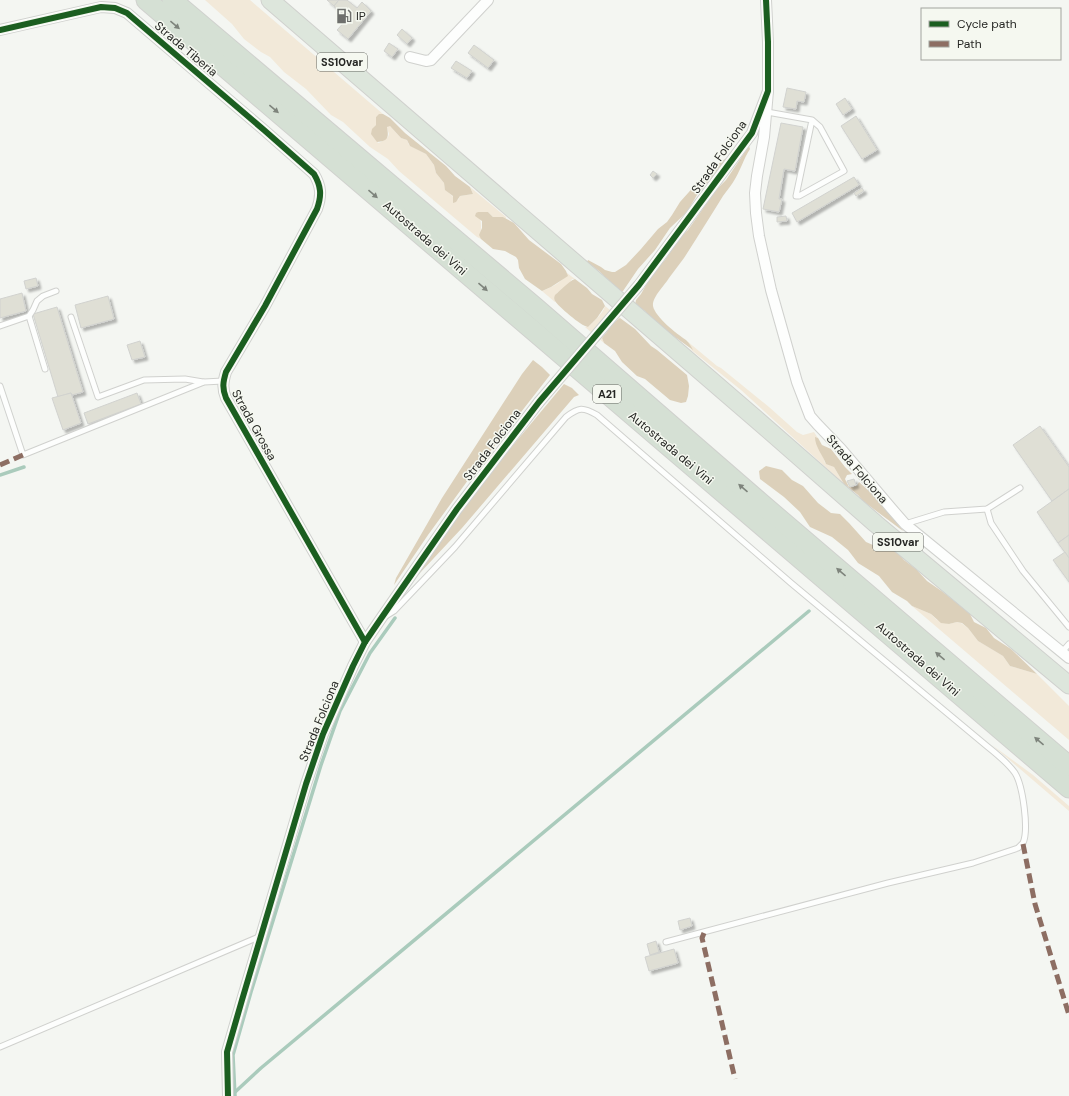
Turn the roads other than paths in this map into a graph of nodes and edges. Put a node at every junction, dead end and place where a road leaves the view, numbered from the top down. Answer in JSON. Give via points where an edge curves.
{"nodes":[{"id":1,"x":146,"y":0,"type":"edge"},
{"id":2,"x":172,"y":0,"type":"edge"},
{"id":3,"x":270,"y":0,"type":"edge"},
{"id":4,"x":488,"y":0,"type":"edge"},
{"id":5,"x":766,"y":0,"type":"edge"},
{"id":6,"x":0,"y":30,"type":"edge"},
{"id":7,"x":410,"y":57,"type":"dead end"},
{"id":8,"x":768,"y":91,"type":"junction"},
{"id":9,"x":767,"y":112,"type":"junction"},
{"id":10,"x":812,"y":120,"type":"junction"},
{"id":11,"x":321,"y":192,"type":"joint"},
{"id":12,"x":56,"y":291,"type":"dead end"},
{"id":13,"x":29,"y":316,"type":"junction"},
{"id":14,"x":71,"y":318,"type":"dead end"},
{"id":15,"x":0,"y":326,"type":"edge"},
{"id":16,"x":45,"y":369,"type":"dead end"},
{"id":17,"x":223,"y":381,"type":"junction"},
{"id":18,"x":204,"y":382,"type":"junction"},
{"id":19,"x":0,"y":386,"type":"edge"},
{"id":20,"x":1020,"y":488,"type":"dead end"},
{"id":21,"x":987,"y":509,"type":"junction"},
{"id":22,"x":905,"y":524,"type":"junction"},
{"id":23,"x":380,"y":620,"type":"junction"},
{"id":24,"x":1069,"y":628,"type":"edge"},
{"id":25,"x":365,"y":642,"type":"junction"},
{"id":26,"x":1069,"y":644,"type":"edge"},
{"id":27,"x":1065,"y":655,"type":"edge"},
{"id":28,"x":1069,"y":684,"type":"edge"},
{"id":29,"x":1069,"y":766,"type":"edge"},
{"id":30,"x":1069,"y":788,"type":"edge"},
{"id":31,"x":262,"y":935,"type":"junction"},
{"id":32,"x":666,"y":942,"type":"dead end"},
{"id":33,"x":0,"y":1047,"type":"edge"},
{"id":34,"x":228,"y":1096,"type":"edge"}],
"edges":[{"from":1,"to":30,"type":"highway","name":"Autostrada dei Vini","number":"A21","one_way":true},
{"from":29,"to":2,"type":"highway","name":"Autostrada dei Vini","number":"A21","one_way":true,"via":[[535,307]]},
{"from":3,"to":28,"type":"highway","number":"SS10var","via":[[876,524]]},
{"from":4,"to":7,"type":"street","via":[[431,60]]},
{"from":5,"to":8,"type":"street","name":"Strada Folciona"},
{"from":6,"to":11,"type":"street","name":"Strada Tiberia","via":[[101,7],[115,8],[126,13],[314,174]]},
{"from":8,"to":9,"type":"street","name":"Strada Folciona"},
{"from":8,"to":23,"type":"street","name":"Strada Folciona","bridge":true,"via":[[752,133],[639,285],[539,402],[457,509]]},
{"from":9,"to":10,"type":"lane"},
{"from":9,"to":22,"type":"street","name":"Strada Folciona","via":[[755,193],[756,213],[770,290],[797,382],[810,416]]},
{"from":10,"to":10,"type":"lane","via":[[820,127],[844,171],[796,196]]},
{"from":11,"to":17,"type":"street","name":"Strada Grossa","via":[[317,208]]},
{"from":12,"to":13,"type":"lane","via":[[37,301]]},
{"from":13,"to":15,"type":"lane"},
{"from":13,"to":16,"type":"lane"},
{"from":14,"to":18,"type":"lane","via":[[98,397],[144,380],[185,379]]},
{"from":17,"to":18,"type":"lane"},
{"from":17,"to":25,"type":"street","name":"Strada Grossa","via":[[226,398]]},
{"from":18,"to":19,"type":"lane","via":[[23,455]]},
{"from":20,"to":21,"type":"lane"},
{"from":21,"to":22,"type":"lane","via":[[944,512]]},
{"from":21,"to":24,"type":"lane","via":[[991,523],[1023,571]]},
{"from":22,"to":27,"type":"street","name":"Strada Folciona"},
{"from":23,"to":25,"type":"street","name":"Strada Folciona"},
{"from":23,"to":32,"type":"lane","via":[[394,611],[455,547],[566,417],[581,408],[596,415],[797,588],[1006,762],[1016,775],[1026,826],[1023,844],[1018,848],[973,863]]},
{"from":25,"to":31,"type":"street","name":"Strada Folciona","via":[[323,734]]},
{"from":26,"to":27,"type":"lane"},
{"from":31,"to":33,"type":"lane"},
{"from":31,"to":34,"type":"street","name":"Strada Folciona","via":[[228,1052]]}]}
